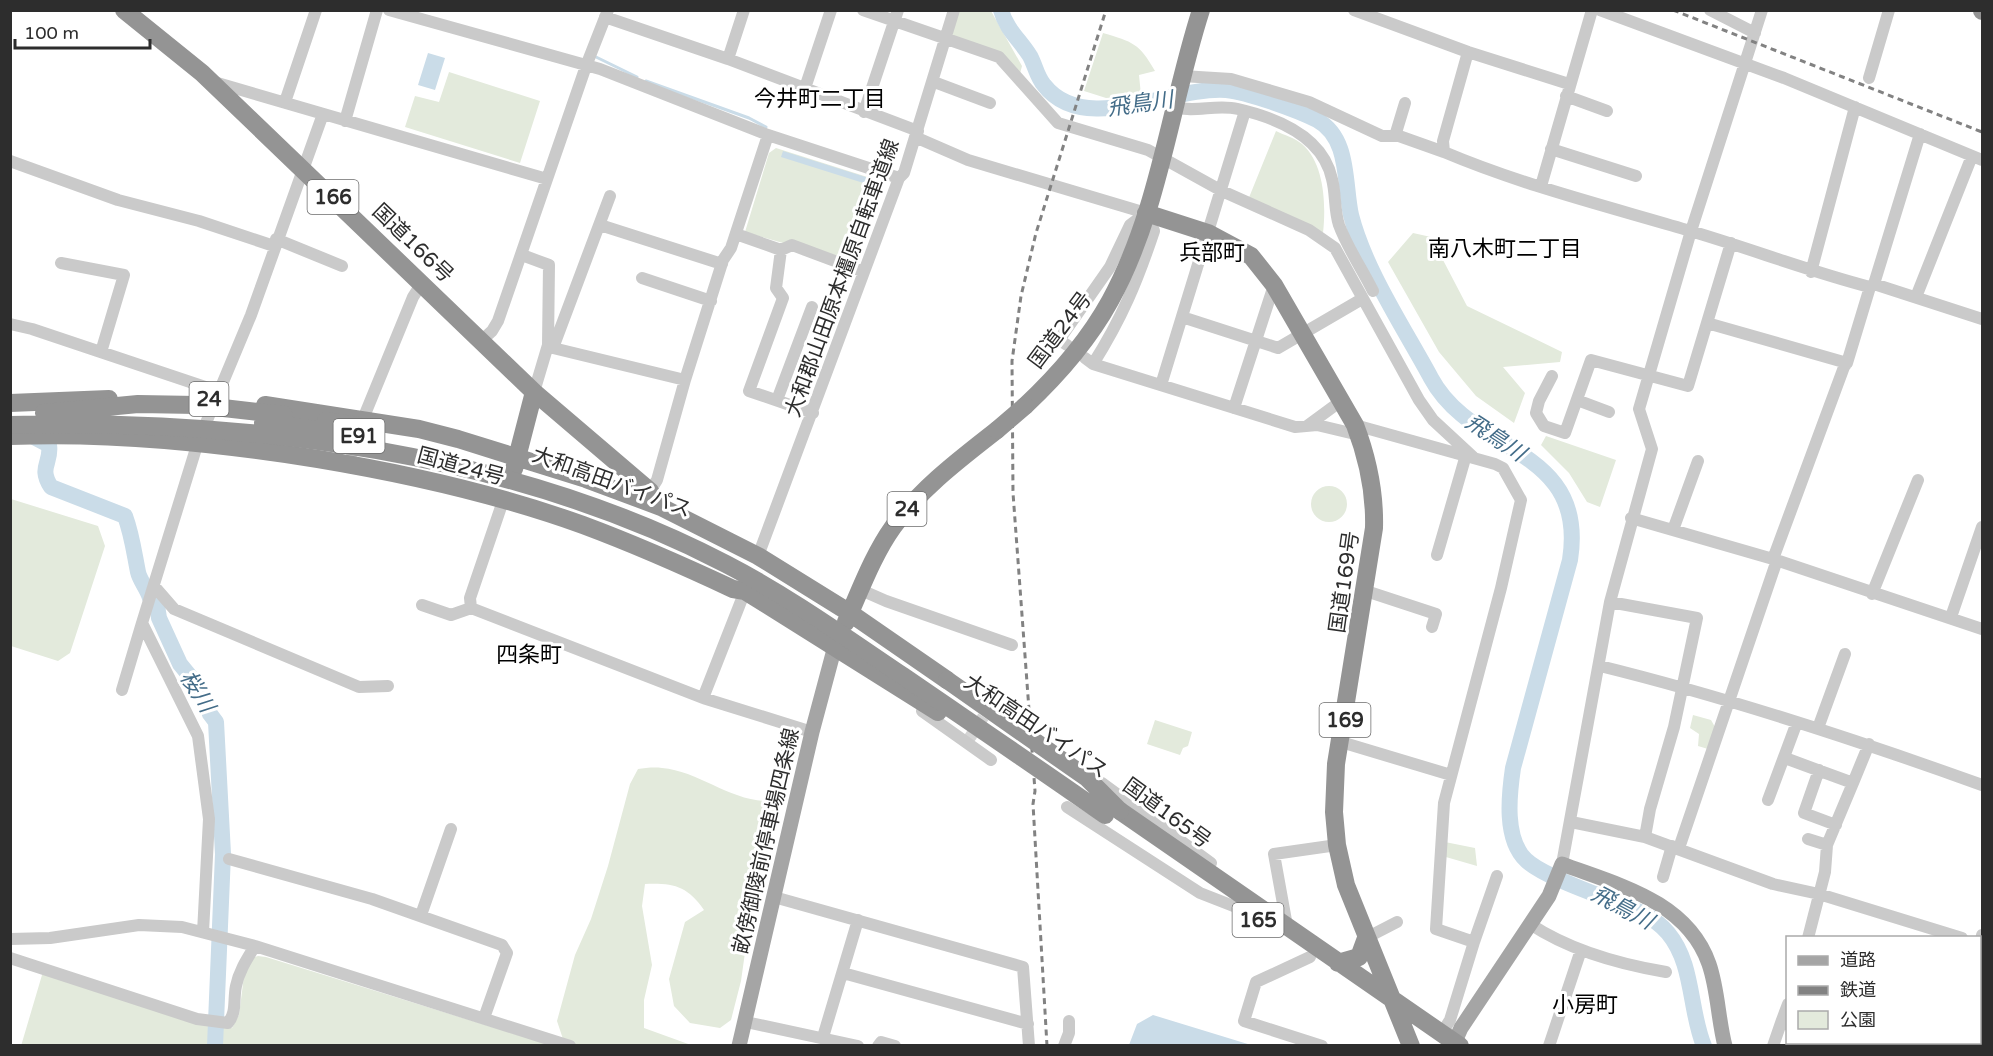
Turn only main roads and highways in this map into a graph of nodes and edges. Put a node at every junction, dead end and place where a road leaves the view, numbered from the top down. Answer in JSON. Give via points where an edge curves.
{"nodes":[{"id":1,"x":124,"y":10,"type":"edge"},
{"id":2,"x":1201,"y":10,"type":"edge"},
{"id":3,"x":1146,"y":213,"type":"junction"},
{"id":4,"x":534,"y":392,"type":"junction"},
{"id":5,"x":10,"y":403,"type":"edge"},
{"id":6,"x":44,"y":413,"type":"junction"},
{"id":7,"x":10,"y":414,"type":"edge"},
{"id":8,"x":367,"y":424,"type":"junction"},
{"id":9,"x":10,"y":425,"type":"edge"},
{"id":10,"x":230,"y":432,"type":"junction"},
{"id":11,"x":10,"y":436,"type":"edge"},
{"id":12,"x":518,"y":458,"type":"junction"},
{"id":13,"x":503,"y":501,"type":"junction"},
{"id":14,"x":661,"y":507,"type":"junction"},
{"id":15,"x":758,"y":556,"type":"junction"},
{"id":16,"x":745,"y":591,"type":"junction"},
{"id":17,"x":842,"y":628,"type":"junction"},
{"id":18,"x":1114,"y":816,"type":"junction"},
{"id":19,"x":1245,"y":904,"type":"junction"},
{"id":20,"x":1366,"y":938,"type":"junction"},
{"id":21,"x":1338,"y":963,"type":"junction"},
{"id":22,"x":1393,"y":999,"type":"junction"},
{"id":23,"x":1399,"y":1019,"type":"junction"},
{"id":24,"x":1450,"y":1042,"type":"edge"},
{"id":25,"x":739,"y":1046,"type":"edge"},
{"id":26,"x":1411,"y":1046,"type":"edge"},
{"id":27,"x":1725,"y":1046,"type":"edge"}],
"edges":[{"from":1,"to":4,"type":"highway","name":"国道166号","number":"166","via":[[210,81]]},
{"from":2,"to":3,"type":"highway","name":"国道24号","number":"24"},
{"from":3,"to":17,"type":"highway","name":"国道24号","number":"24","bridge":true,"via":[[1132,255],[1109,303],[1074,356],[1024,406],[903,513],[883,544]]},
{"from":3,"to":20,"type":"highway","name":"国道169号","number":"169","via":[[1208,233],[1251,256],[1274,285],[1357,430],[1371,476],[1374,537],[1334,794],[1337,845]]},
{"from":4,"to":12,"type":"highway"},
{"from":4,"to":14,"type":"highway","name":"国道166号","number":"166","via":[[650,491],[654,503]]},
{"from":5,"to":8,"type":"highway","number":"24","via":[[219,396]]},
{"from":6,"to":7,"type":"highway","name":"大和高田バイパス","number":"E91"},
{"from":6,"to":8,"type":"highway","bridge":true,"via":[[138,404],[197,405]]},
{"from":6,"to":17,"type":"highway","name":"大和高田バイパス","number":"E91","bridge":true,"via":[[137,414],[250,422],[360,436],[488,463],[571,487],[663,522],[762,571]]},
{"from":8,"to":12,"type":"highway","name":"国道24号"},
{"from":9,"to":10,"type":"highway","name":"大和高田バイパス","number":"E91","bridge":true,"via":[[136,425]]},
{"from":10,"to":16,"type":"highway","bridge":true,"via":[[438,472],[531,498],[615,527],[696,562]]},
{"from":10,"to":17,"type":"highway","name":"大和高田バイパス","number":"E91","bridge":true,"via":[[400,455],[506,479],[567,498],[659,531]]},
{"from":11,"to":13,"type":"highway","name":"国道24号","number":"24","via":[[101,435],[198,442],[348,464],[442,483]]},
{"from":12,"to":13,"type":"highway"},
{"from":12,"to":14,"type":"highway","name":"国道24号"},
{"from":13,"to":16,"type":"highway","name":"国道24号","number":"24","via":[[635,544],[733,590]]},
{"from":14,"to":15,"type":"highway","name":"国道24号"},
{"from":15,"to":16,"type":"highway"},
{"from":15,"to":17,"type":"highway","name":"国道24号"},
{"from":16,"to":17,"type":"highway","name":"国道24号","number":"24"},
{"from":17,"to":18,"type":"highway","name":"大和高田バイパス","number":"165","bridge":true},
{"from":17,"to":18,"type":"highway","name":"国道165号","number":"165","bridge":true,"via":[[938,712],[1041,783]]},
{"from":17,"to":18,"type":"highway","name":"国道165号","number":"165","bridge":true,"via":[[878,632],[1087,778]]},
{"from":17,"to":25,"type":"main road","name":"畝傍御陵前停車場四条線","via":[[812,732]]},
{"from":18,"to":19,"type":"highway","name":"国道165号","number":"165"},
{"from":19,"to":21,"type":"highway","name":"国道165号","number":"165","via":[[1287,926]]},
{"from":19,"to":23,"type":"highway","name":"国道165号","number":"165","via":[[1310,957]]},
{"from":20,"to":21,"type":"highway","via":[[1359,957]]},
{"from":20,"to":22,"type":"highway","name":"国道169号","number":"169"},
{"from":21,"to":22,"type":"highway","name":"国道165号","number":"165"},
{"from":22,"to":23,"type":"highway","name":"国道169号","number":"169"},
{"from":22,"to":24,"type":"highway","name":"国道165号","number":"165"},
{"from":23,"to":24,"type":"highway","name":"国道165号","number":"165"},
{"from":23,"to":26,"type":"highway","name":"国道169号","number":"169"},
{"from":24,"to":27,"type":"main road","via":[[1549,896],[1561,866],[1656,901],[1686,926],[1709,963]]}]}
